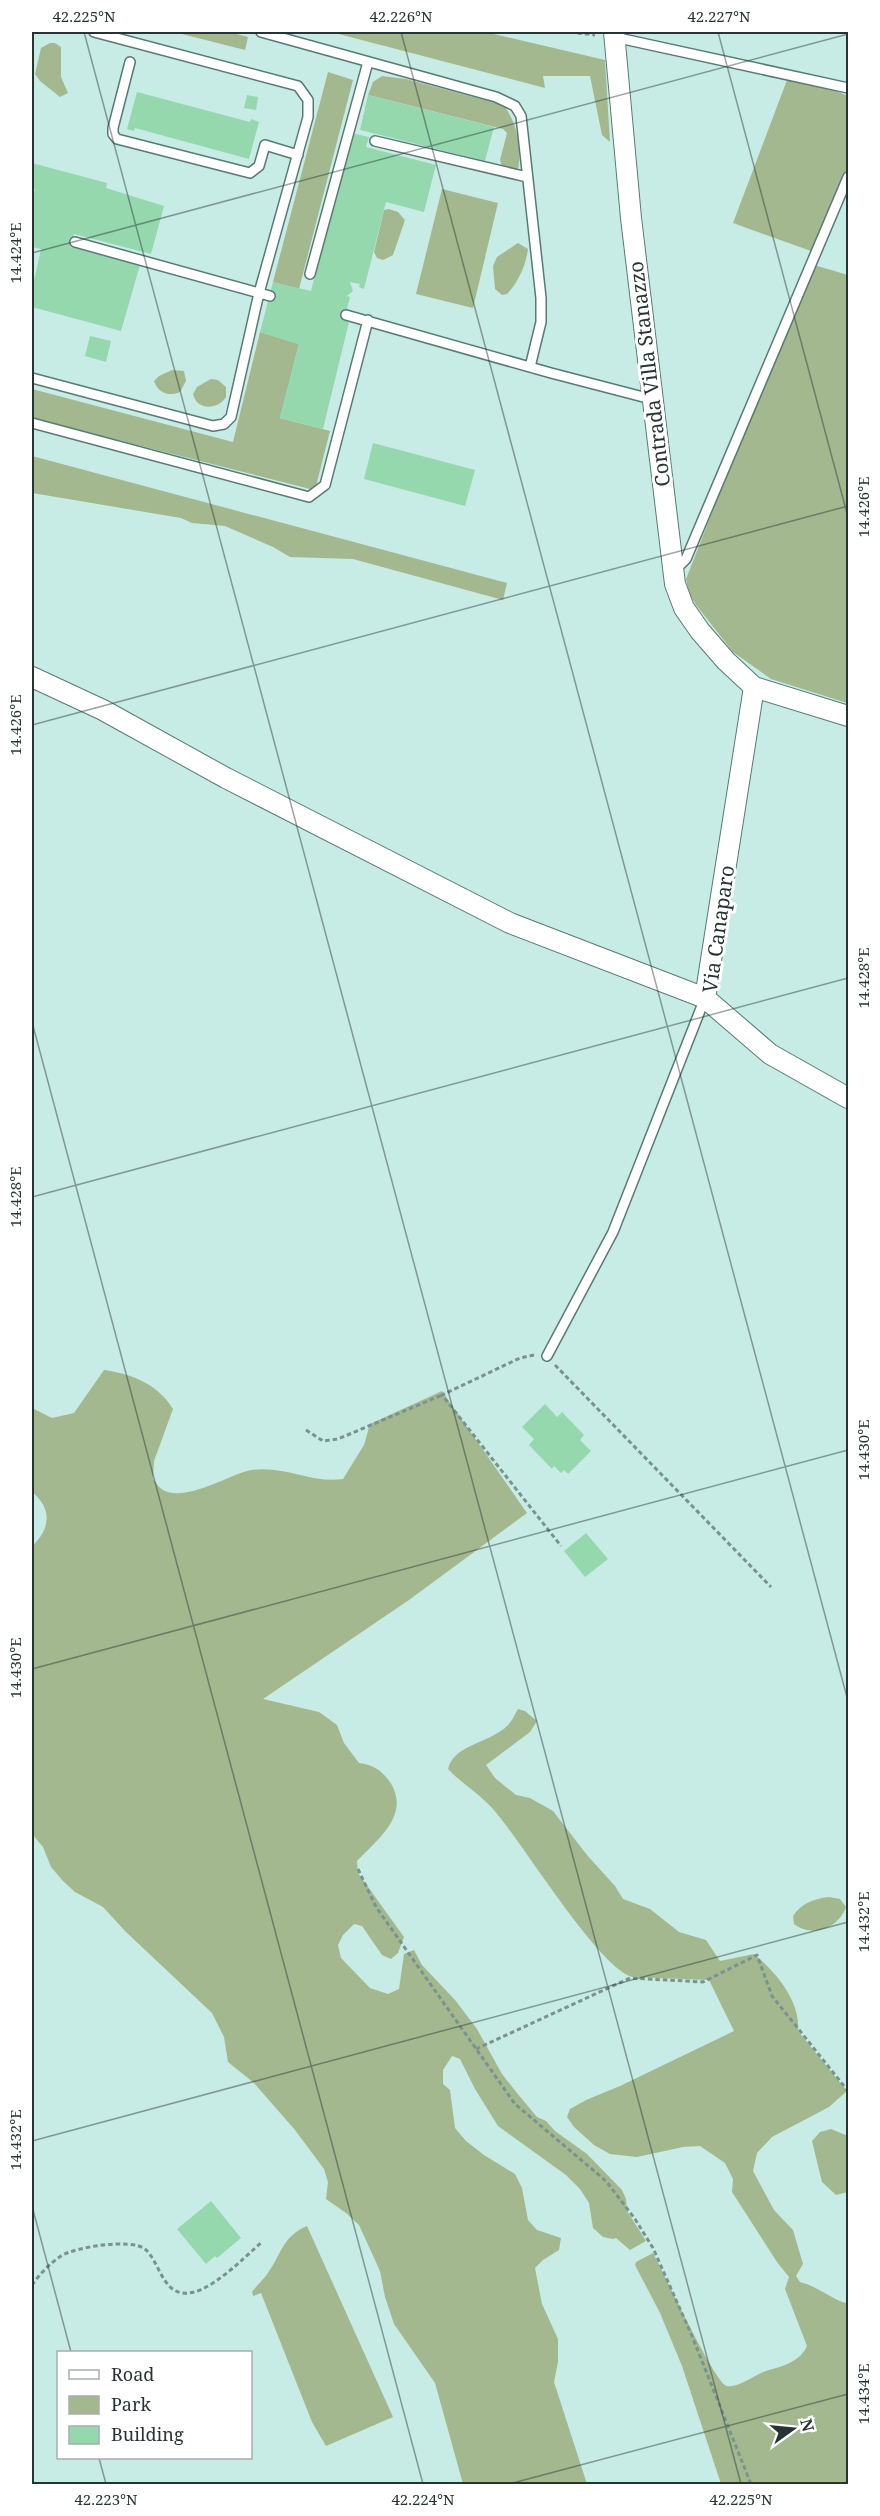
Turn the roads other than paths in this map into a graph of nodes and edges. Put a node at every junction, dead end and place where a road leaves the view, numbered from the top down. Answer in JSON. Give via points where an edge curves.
{"nodes":[{"id":1,"x":94,"y":32,"type":"edge"},
{"id":2,"x":261,"y":32,"type":"edge"},
{"id":3,"x":614,"y":34,"type":"edge"},
{"id":4,"x":130,"y":62,"type":"dead end"},
{"id":5,"x":368,"y":62,"type":"junction"},
{"id":6,"x":849,"y":87,"type":"edge"},
{"id":7,"x":375,"y":141,"type":"dead end"},
{"id":8,"x":298,"y":154,"type":"junction"},
{"id":9,"x":527,"y":177,"type":"junction"},
{"id":10,"x":849,"y":177,"type":"edge"},
{"id":11,"x":75,"y":242,"type":"dead end"},
{"id":12,"x":310,"y":274,"type":"dead end"},
{"id":13,"x":259,"y":293,"type":"junction"},
{"id":14,"x":270,"y":296,"type":"dead end"},
{"id":15,"x":345,"y":315,"type":"dead end"},
{"id":16,"x":368,"y":320,"type":"junction"},
{"id":17,"x":530,"y":367,"type":"junction"},
{"id":18,"x":32,"y":378,"type":"edge"},
{"id":19,"x":651,"y":399,"type":"junction"},
{"id":20,"x":32,"y":423,"type":"edge"},
{"id":21,"x":673,"y":572,"type":"junction"},
{"id":22,"x":32,"y":676,"type":"edge"},
{"id":23,"x":754,"y":687,"type":"junction"},
{"id":24,"x":849,"y":716,"type":"edge"},
{"id":25,"x":705,"y":999,"type":"junction"},
{"id":26,"x":849,"y":1098,"type":"edge"},
{"id":27,"x":546,"y":1356,"type":"road end"}],
"edges":[{"from":1,"to":8,"type":"lane","via":[[298,86],[308,100],[309,110]]},
{"from":2,"to":5,"type":"lane"},
{"from":3,"to":6,"type":"lane"},
{"from":3,"to":19,"type":"street","name":"Contrada Villa Stanazzo"},
{"from":4,"to":8,"type":"lane","via":[[112,128],[117,139],[250,173],[257,170],[265,145]]},
{"from":5,"to":9,"type":"lane","via":[[515,106],[521,116]]},
{"from":5,"to":12,"type":"lane"},
{"from":7,"to":9,"type":"lane"},
{"from":8,"to":13,"type":"lane"},
{"from":9,"to":17,"type":"lane","via":[[541,306]]},
{"from":10,"to":21,"type":"lane","via":[[686,559]]},
{"from":11,"to":13,"type":"lane"},
{"from":13,"to":14,"type":"lane"},
{"from":13,"to":18,"type":"lane","via":[[231,417],[224,424],[213,426]]},
{"from":15,"to":16,"type":"lane"},
{"from":16,"to":17,"type":"lane"},
{"from":16,"to":20,"type":"lane","via":[[325,485],[309,497]]},
{"from":17,"to":19,"type":"lane"},
{"from":19,"to":21,"type":"street","name":"Contrada Villa Stanazzo"},
{"from":21,"to":23,"type":"street","name":"Contrada Villa Stanazzo","via":[[684,608],[700,631]]},
{"from":22,"to":25,"type":"street","via":[[510,922]]},
{"from":23,"to":24,"type":"street"},
{"from":23,"to":25,"type":"street","name":"Via Canaparo"},
{"from":25,"to":26,"type":"street","name":"Via Canaparo","via":[[770,1054]]},
{"from":25,"to":27,"type":"lane","via":[[613,1232]]}]}
